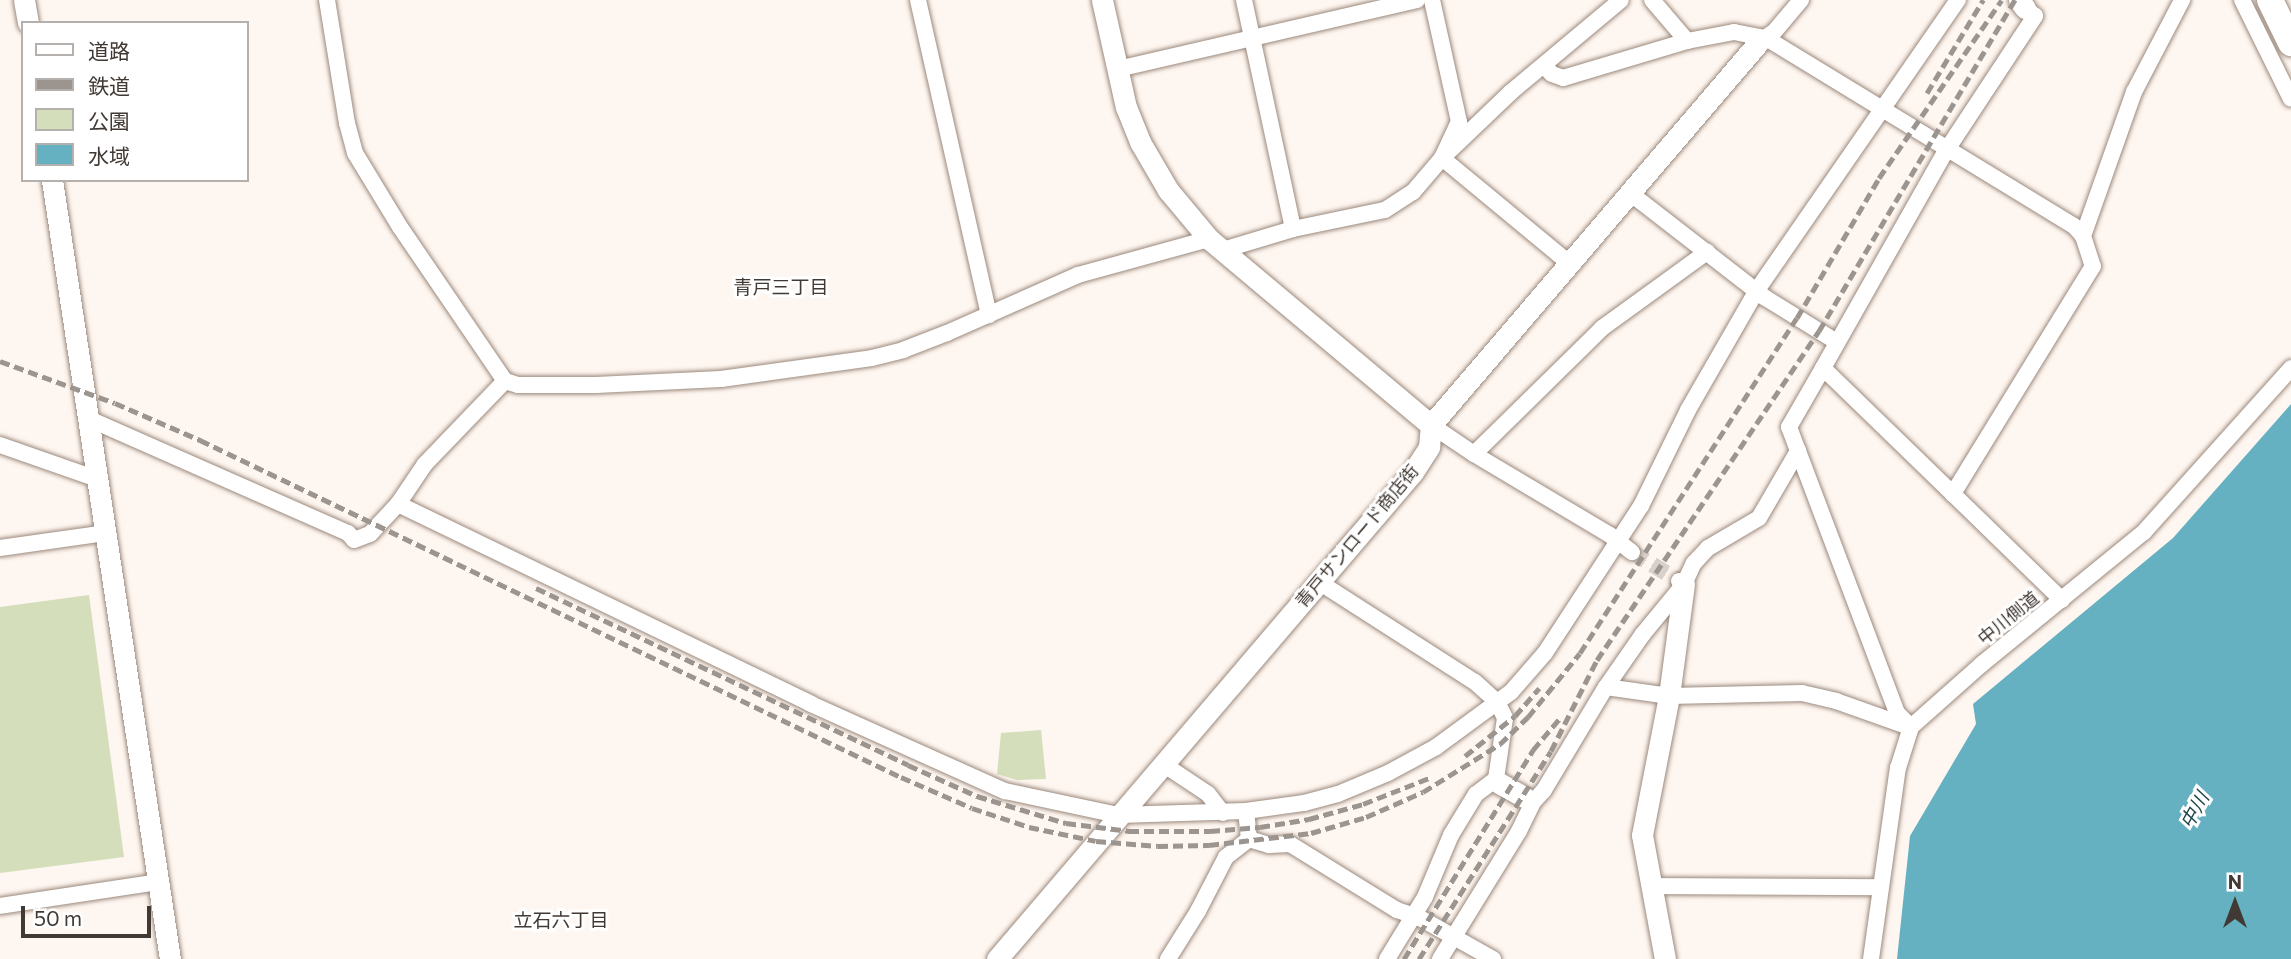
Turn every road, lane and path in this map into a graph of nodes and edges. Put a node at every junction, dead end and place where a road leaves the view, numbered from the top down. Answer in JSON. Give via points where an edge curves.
{"nodes":[{"id":1,"x":24,"y":0,"type":"edge"},
{"id":2,"x":327,"y":0,"type":"edge"},
{"id":3,"x":918,"y":0,"type":"edge"},
{"id":4,"x":1102,"y":0,"type":"edge"},
{"id":5,"x":1244,"y":0,"type":"edge"},
{"id":6,"x":1417,"y":0,"type":"edge"},
{"id":7,"x":1432,"y":0,"type":"edge"},
{"id":8,"x":1621,"y":0,"type":"edge"},
{"id":9,"x":1652,"y":0,"type":"edge"},
{"id":10,"x":1801,"y":0,"type":"edge"},
{"id":11,"x":1958,"y":0,"type":"edge"},
{"id":12,"x":2182,"y":0,"type":"edge"},
{"id":13,"x":2242,"y":0,"type":"edge"},
{"id":14,"x":2270,"y":0,"type":"edge"},
{"id":15,"x":2027,"y":5,"type":"edge"},
{"id":16,"x":28,"y":21,"type":"edge"},
{"id":17,"x":1253,"y":37,"type":"junction"},
{"id":18,"x":1762,"y":40,"type":"junction"},
{"id":19,"x":1687,"y":41,"type":"junction"},
{"id":20,"x":2291,"y":43,"type":"edge"},
{"id":21,"x":1544,"y":66,"type":"junction"},
{"id":22,"x":1118,"y":69,"type":"junction"},
{"id":23,"x":2291,"y":99,"type":"edge"},
{"id":24,"x":1884,"y":111,"type":"junction"},
{"id":25,"x":1460,"y":130,"type":"junction"},
{"id":26,"x":1946,"y":151,"type":"junction"},
{"id":27,"x":1442,"y":158,"type":"junction"},
{"id":28,"x":52,"y":182,"type":"edge"},
{"id":29,"x":1630,"y":193,"type":"junction"},
{"id":30,"x":1293,"y":229,"type":"junction"},
{"id":31,"x":2083,"y":236,"type":"junction"},
{"id":32,"x":1216,"y":244,"type":"junction"},
{"id":33,"x":1707,"y":252,"type":"junction"},
{"id":34,"x":1569,"y":263,"type":"junction"},
{"id":35,"x":1757,"y":290,"type":"junction"},
{"id":36,"x":989,"y":315,"type":"junction"},
{"id":37,"x":1837,"y":342,"type":"junction"},
{"id":38,"x":1823,"y":368,"type":"junction"},
{"id":39,"x":2291,"y":368,"type":"edge"},
{"id":40,"x":505,"y":381,"type":"junction"},
{"id":41,"x":87,"y":418,"type":"junction"},
{"id":42,"x":1431,"y":425,"type":"junction"},
{"id":43,"x":0,"y":445,"type":"edge"},
{"id":44,"x":1798,"y":451,"type":"junction"},
{"id":45,"x":1474,"y":454,"type":"junction"},
{"id":46,"x":97,"y":479,"type":"junction"},
{"id":47,"x":1954,"y":494,"type":"junction"},
{"id":48,"x":398,"y":504,"type":"junction"},
{"id":49,"x":105,"y":533,"type":"junction"},
{"id":50,"x":1626,"y":547,"type":"junction"},
{"id":51,"x":0,"y":548,"type":"edge"},
{"id":52,"x":1319,"y":582,"type":"junction"},
{"id":53,"x":1681,"y":583,"type":"junction"},
{"id":54,"x":2062,"y":600,"type":"junction"},
{"id":55,"x":1606,"y":687,"type":"junction"},
{"id":56,"x":1668,"y":696,"type":"junction"},
{"id":57,"x":1497,"y":702,"type":"junction"},
{"id":58,"x":1911,"y":727,"type":"junction"},
{"id":59,"x":1163,"y":764,"type":"junction"},
{"id":60,"x":1497,"y":781,"type":"junction"},
{"id":61,"x":1528,"y":800,"type":"junction"},
{"id":62,"x":1246,"y":811,"type":"junction"},
{"id":63,"x":1223,"y":813,"type":"junction"},
{"id":64,"x":1118,"y":815,"type":"junction"},
{"id":65,"x":1249,"y":839,"type":"junction"},
{"id":66,"x":158,"y":882,"type":"junction"},
{"id":67,"x":1651,"y":886,"type":"junction"},
{"id":68,"x":1879,"y":887,"type":"junction"},
{"id":69,"x":0,"y":906,"type":"edge"},
{"id":70,"x":1413,"y":916,"type":"junction"},
{"id":71,"x":1453,"y":937,"type":"junction"},
{"id":72,"x":170,"y":959,"type":"edge"},
{"id":73,"x":997,"y":959,"type":"edge"},
{"id":74,"x":1168,"y":959,"type":"edge"},
{"id":75,"x":1387,"y":959,"type":"edge"},
{"id":76,"x":1440,"y":959,"type":"edge"},
{"id":77,"x":1493,"y":959,"type":"edge"},
{"id":78,"x":1665,"y":959,"type":"edge"},
{"id":79,"x":1871,"y":959,"type":"edge"}],
"edges":[{"from":1,"to":16,"type":"street"},
{"from":2,"to":40,"type":"street","via":[[355,153]]},
{"from":3,"to":36,"type":"street"},
{"from":4,"to":22,"type":"street"},
{"from":5,"to":17,"type":"street"},
{"from":6,"to":17,"type":"street"},
{"from":7,"to":25,"type":"street"},
{"from":8,"to":21,"type":"street"},
{"from":9,"to":19,"type":"street"},
{"from":10,"to":18,"type":"street"},
{"from":11,"to":24,"type":"street"},
{"from":12,"to":31,"type":"street","via":[[2134,93]]},
{"from":13,"to":23,"type":"street"},
{"from":14,"to":20,"type":"main road"},
{"from":15,"to":26,"type":"street","via":[[2035,16]]},
{"from":17,"to":22,"type":"street"},
{"from":17,"to":30,"type":"street"},
{"from":18,"to":19,"type":"street","via":[[1734,32]]},
{"from":18,"to":24,"type":"street"},
{"from":18,"to":29,"type":"street","name":"青戸サンロード商店街"},
{"from":19,"to":21,"type":"street","via":[[1563,78]]},
{"from":21,"to":25,"type":"street"},
{"from":22,"to":32,"type":"street","via":[[1126,107],[1149,158],[1168,190]]},
{"from":24,"to":26,"type":"street"},
{"from":24,"to":35,"type":"street"},
{"from":25,"to":27,"type":"street"},
{"from":26,"to":31,"type":"street","via":[[2074,226]]},
{"from":26,"to":37,"type":"street"},
{"from":27,"to":30,"type":"street","via":[[1413,192],[1385,210]]},
{"from":27,"to":34,"type":"street"},
{"from":28,"to":41,"type":"street"},
{"from":29,"to":33,"type":"street"},
{"from":29,"to":34,"type":"street","name":"青戸サンロード商店街"},
{"from":30,"to":32,"type":"street"},
{"from":31,"to":47,"type":"street","via":[[2093,265]]},
{"from":32,"to":36,"type":"street","via":[[1078,275]]},
{"from":32,"to":42,"type":"street"},
{"from":33,"to":35,"type":"street"},
{"from":33,"to":45,"type":"street","via":[[1602,328]]},
{"from":34,"to":42,"type":"street","name":"青戸サンロード商店街"},
{"from":35,"to":37,"type":"street"},
{"from":35,"to":50,"type":"street","via":[[1688,410]]},
{"from":36,"to":40,"type":"street","via":[[903,350],[721,379],[596,385]]},
{"from":37,"to":38,"type":"street"},
{"from":38,"to":44,"type":"street","via":[[1789,427]]},
{"from":38,"to":47,"type":"street"},
{"from":39,"to":54,"type":"street","name":"中川側道","via":[[2152,524]]},
{"from":40,"to":48,"type":"street","via":[[425,464]]},
{"from":41,"to":46,"type":"street"},
{"from":41,"to":48,"type":"street","via":[[336,527],[354,540],[370,534]]},
{"from":42,"to":45,"type":"street"},
{"from":42,"to":52,"type":"street","name":"青戸サンロード商店街","via":[[1429,447],[1413,472]]},
{"from":43,"to":46,"type":"street"},
{"from":44,"to":53,"type":"street","via":[[1759,518],[1708,548]]},
{"from":44,"to":58,"type":"street","via":[[1897,713]]},
{"from":45,"to":50,"type":"street"},
{"from":46,"to":49,"type":"street"},
{"from":47,"to":54,"type":"street"},
{"from":48,"to":64,"type":"street","via":[[947,767],[1005,791]]},
{"from":49,"to":51,"type":"street"},
{"from":49,"to":66,"type":"street"},
{"from":50,"to":57,"type":"street","via":[[1562,632]]},
{"from":52,"to":57,"type":"street","via":[[1475,682]]},
{"from":52,"to":59,"type":"street","name":"青戸サンロード商店街"},
{"from":53,"to":55,"type":"street"},
{"from":53,"to":56,"type":"street"},
{"from":54,"to":58,"type":"street","name":"中川側道"},
{"from":55,"to":56,"type":"street"},
{"from":55,"to":61,"type":"street","via":[[1544,790]]},
{"from":56,"to":58,"type":"street","via":[[1802,693]]},
{"from":56,"to":67,"type":"street","via":[[1643,828]]},
{"from":57,"to":60,"type":"street","via":[[1505,718]]},
{"from":57,"to":62,"type":"street","via":[[1426,753],[1363,785],[1304,803]]},
{"from":58,"to":68,"type":"street","name":"中川側道","via":[[1898,768]]},
{"from":59,"to":63,"type":"street","via":[[1208,794]]},
{"from":59,"to":64,"type":"street","name":"青戸サンロード商店街"},
{"from":60,"to":61,"type":"street"},
{"from":60,"to":70,"type":"street","via":[[1476,794]]},
{"from":61,"to":71,"type":"street","via":[[1518,831]]},
{"from":62,"to":63,"type":"street"},
{"from":62,"to":65,"type":"street"},
{"from":63,"to":64,"type":"street"},
{"from":64,"to":73,"type":"street","name":"青戸サンロード商店街"},
{"from":65,"to":70,"type":"street","via":[[1269,845],[1290,844]]},
{"from":65,"to":74,"type":"street","via":[[1226,857]]},
{"from":66,"to":69,"type":"street"},
{"from":66,"to":72,"type":"street"},
{"from":67,"to":68,"type":"street"},
{"from":67,"to":78,"type":"street"},
{"from":68,"to":79,"type":"street","name":"中川側道"},
{"from":70,"to":71,"type":"street"},
{"from":70,"to":75,"type":"street"},
{"from":71,"to":76,"type":"street"},
{"from":71,"to":77,"type":"street"}]}
